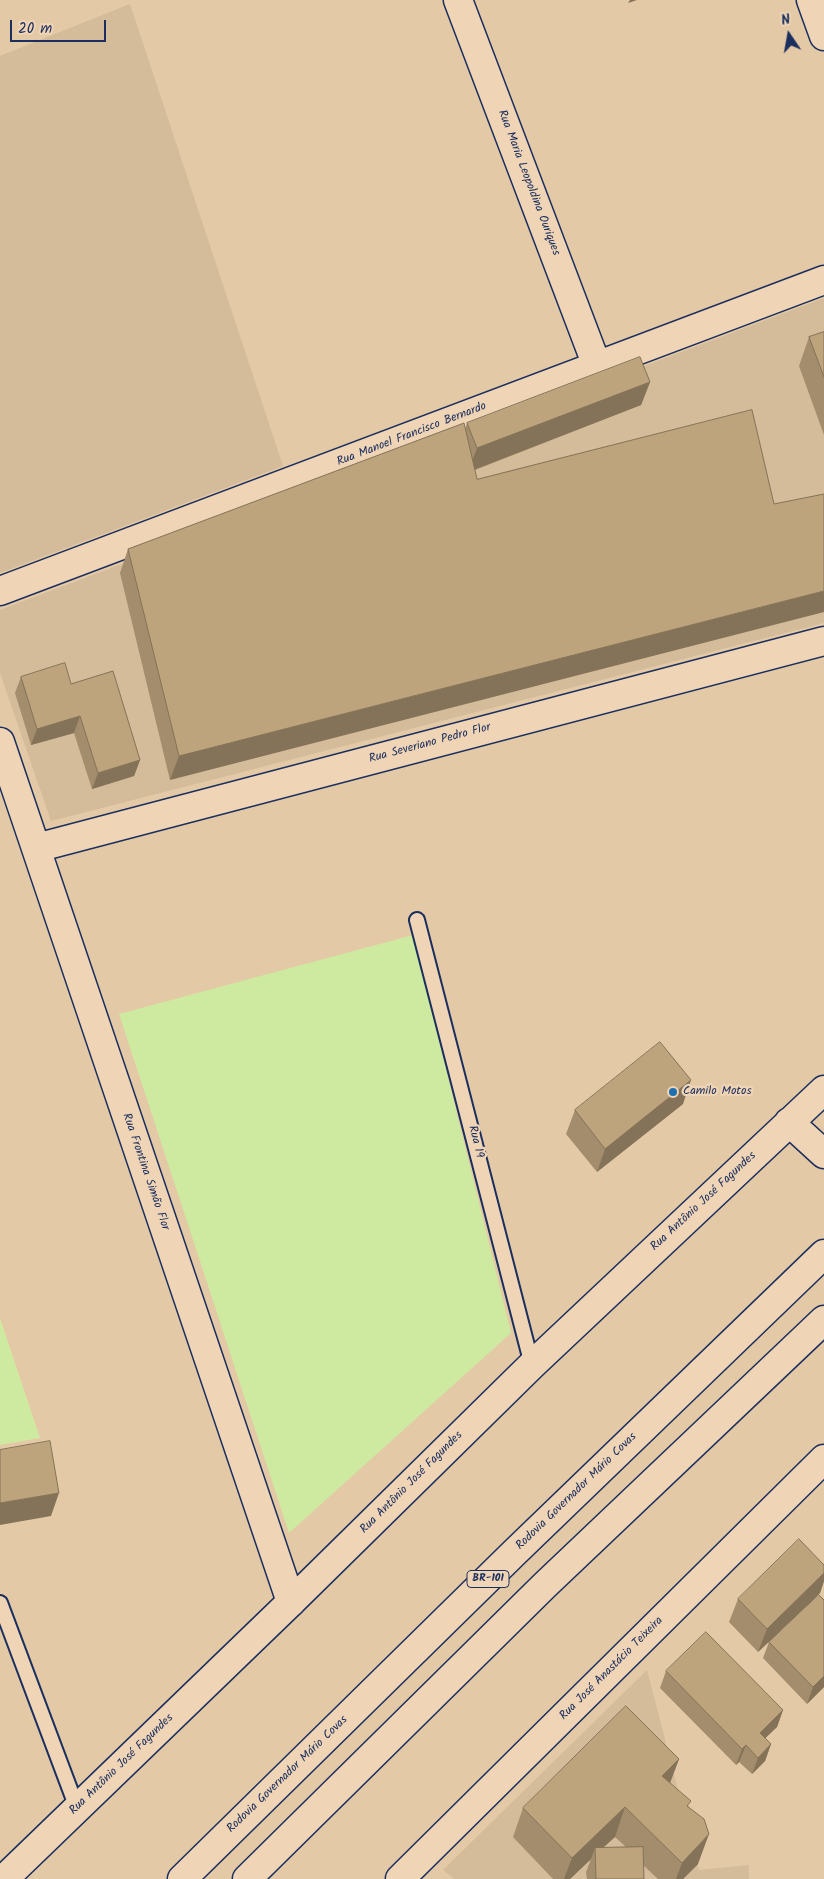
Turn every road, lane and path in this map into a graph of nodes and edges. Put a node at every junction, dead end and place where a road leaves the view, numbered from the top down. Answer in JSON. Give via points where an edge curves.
{"nodes":[{"id":1,"x":458,"y":0,"type":"edge"},
{"id":2,"x":811,"y":0,"type":"edge"},
{"id":3,"x":824,"y":36,"type":"edge"},
{"id":4,"x":824,"y":280,"type":"edge"},
{"id":5,"x":597,"y":366,"type":"junction"},
{"id":6,"x":0,"y":591,"type":"edge"},
{"id":7,"x":824,"y":641,"type":"edge"},
{"id":8,"x":0,"y":742,"type":"edge"},
{"id":9,"x":36,"y":848,"type":"junction"},
{"id":10,"x":417,"y":920,"type":"dead end"},
{"id":11,"x":824,"y":1090,"type":"edge"},
{"id":12,"x":788,"y":1122,"type":"junction"},
{"id":13,"x":824,"y":1154,"type":"edge"},
{"id":14,"x":824,"y":1254,"type":"edge"},
{"id":15,"x":824,"y":1320,"type":"edge"},
{"id":16,"x":532,"y":1365,"type":"junction"},
{"id":17,"x":824,"y":1459,"type":"edge"},
{"id":18,"x":291,"y":1602,"type":"junction"},
{"id":19,"x":0,"y":1603,"type":"edge"},
{"id":20,"x":77,"y":1808,"type":"junction"},
{"id":21,"x":4,"y":1879,"type":"edge"},
{"id":22,"x":182,"y":1879,"type":"edge"},
{"id":23,"x":247,"y":1879,"type":"edge"},
{"id":24,"x":400,"y":1879,"type":"edge"}],
"edges":[{"from":1,"to":5,"type":"main road","name":"Rua Maria Leopoldina Ouriques"},
{"from":2,"to":3,"type":"main road"},
{"from":4,"to":5,"type":"main road","name":"Rua Manoel Francisco Bernardo"},
{"from":5,"to":6,"type":"main road","name":"Rua Manoel Francisco Bernardo"},
{"from":7,"to":9,"type":"main road","name":"Rua Severiano Pedro Flor"},
{"from":8,"to":9,"type":"main road","name":"Rua Frontina Simão Flor"},
{"from":9,"to":18,"type":"main road","name":"Rua Frontina Simão Flor"},
{"from":10,"to":16,"type":"lane","name":"Rua 19"},
{"from":11,"to":12,"type":"main road","name":"Rua Antônio José Fagundes"},
{"from":12,"to":13,"type":"main road"},
{"from":12,"to":16,"type":"main road","name":"Rua Antônio José Fagundes"},
{"from":14,"to":22,"type":"main road","name":"Rodovia Governador Mário Covas","number":"BR-101"},
{"from":15,"to":23,"type":"main road","via":[[545,1585]]},
{"from":16,"to":18,"type":"main road","name":"Rua Antônio José Fagundes"},
{"from":17,"to":24,"type":"main road","name":"Rua José Anastácio Teixeira"},
{"from":18,"to":20,"type":"main road","name":"Rua Antônio José Fagundes"},
{"from":19,"to":20,"type":"lane"},
{"from":20,"to":21,"type":"main road","name":"Rua Antônio José Fagundes"}]}
